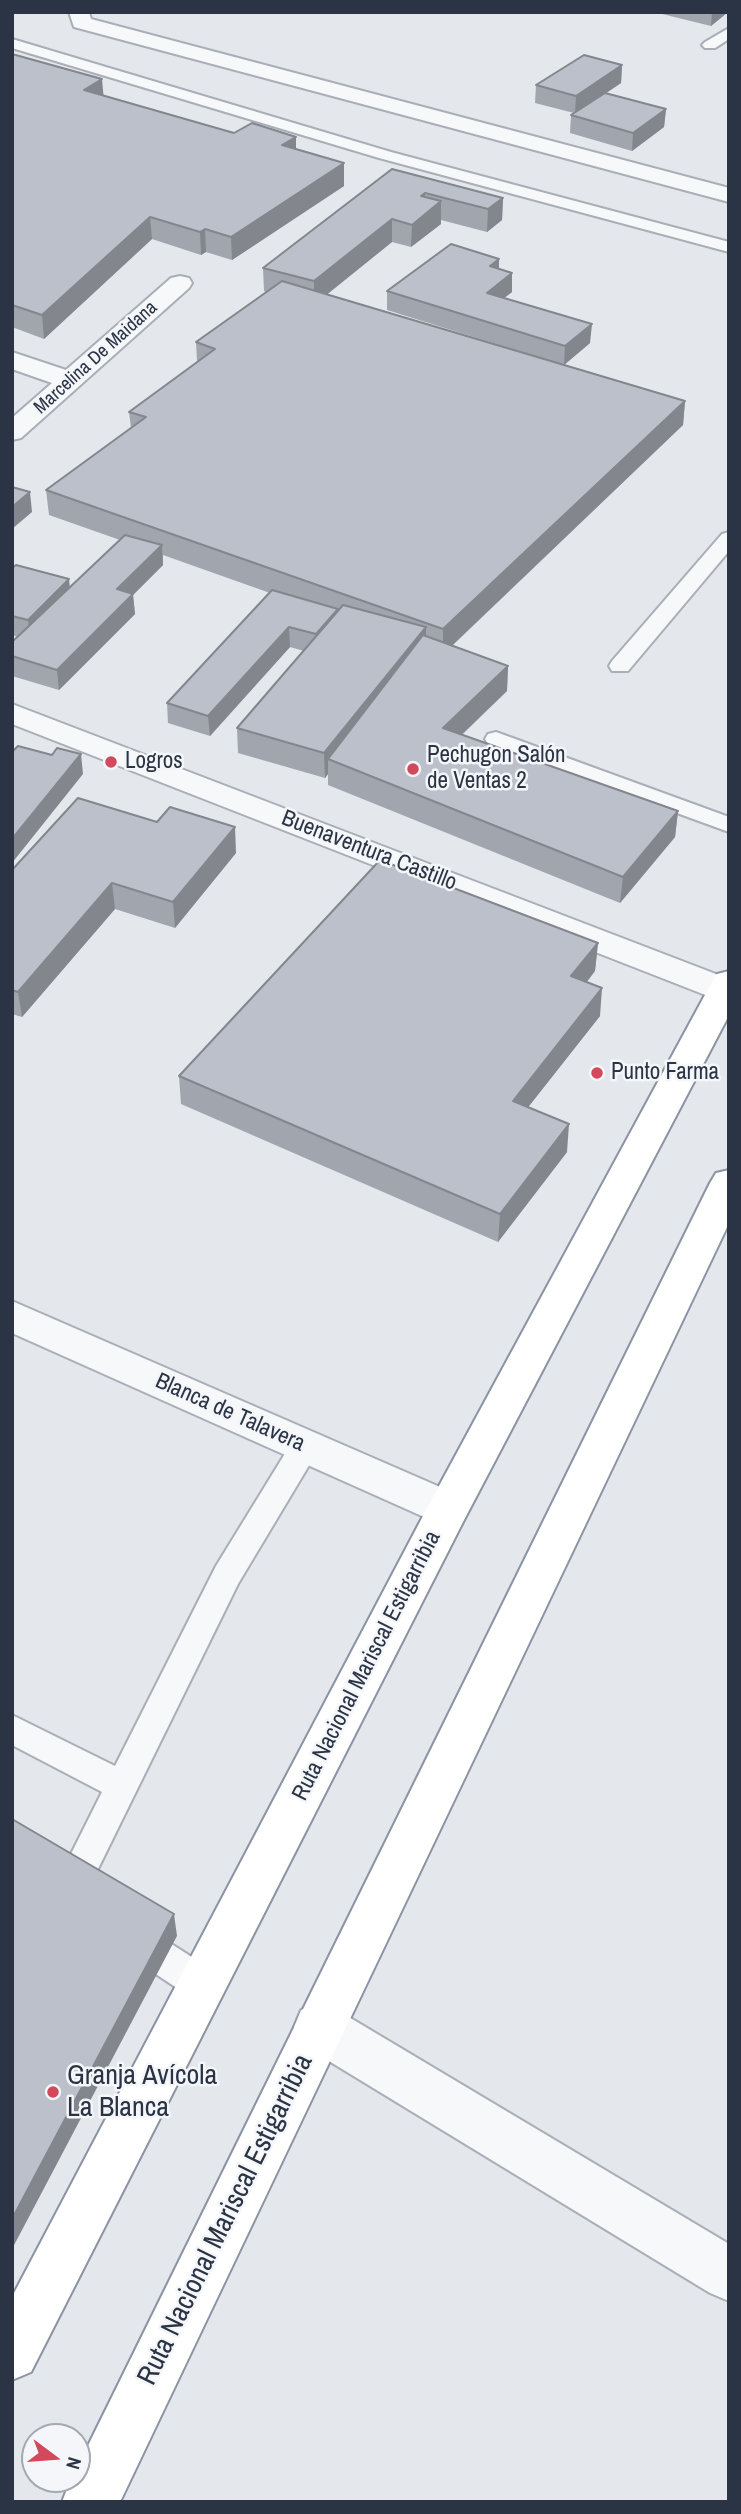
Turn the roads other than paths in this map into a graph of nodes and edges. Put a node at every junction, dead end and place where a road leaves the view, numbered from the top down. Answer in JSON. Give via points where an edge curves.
{"nodes":[{"id":1,"x":80,"y":18,"type":"edge"},
{"id":2,"x":729,"y":32,"type":"edge"},
{"id":3,"x":12,"y":44,"type":"edge"},
{"id":4,"x":710,"y":45,"type":"dead end"},
{"id":5,"x":729,"y":195,"type":"edge"},
{"id":6,"x":729,"y":247,"type":"edge"},
{"id":7,"x":180,"y":283,"type":"dead end"},
{"id":8,"x":12,"y":360,"type":"edge"},
{"id":9,"x":70,"y":380,"type":"junction"},
{"id":10,"x":12,"y":432,"type":"edge"},
{"id":11,"x":729,"y":538,"type":"edge"},
{"id":12,"x":620,"y":666,"type":"dead end"},
{"id":13,"x":12,"y":713,"type":"edge"},
{"id":14,"x":496,"y":738,"type":"dead end"},
{"id":15,"x":729,"y":825,"type":"edge"},
{"id":16,"x":727,"y":986,"type":"edge"},
{"id":17,"x":729,"y":1183,"type":"edge"},
{"id":18,"x":12,"y":1315,"type":"edge"},
{"id":19,"x":305,"y":1447,"type":"junction"},
{"id":20,"x":448,"y":1509,"type":"junction"},
{"id":21,"x":12,"y":1728,"type":"edge"},
{"id":22,"x":121,"y":1786,"type":"junction"},
{"id":23,"x":202,"y":1984,"type":"junction"},
{"id":24,"x":319,"y":2026,"type":"junction"},
{"id":25,"x":729,"y":2274,"type":"edge"},
{"id":26,"x":12,"y":2353,"type":"edge"},
{"id":27,"x":90,"y":2502,"type":"edge"}],
"edges":[{"from":1,"to":5,"type":"street"},
{"from":2,"to":4,"type":"lane"},
{"from":3,"to":6,"type":"lane","via":[[385,155]]},
{"from":7,"to":9,"type":"street","name":"Marcelina De Maidana"},
{"from":8,"to":9,"type":"street"},
{"from":9,"to":10,"type":"street","name":"Marcelina De Maidana"},
{"from":11,"to":12,"type":"lane"},
{"from":13,"to":16,"type":"street","name":"Buenaventura Castillo"},
{"from":14,"to":15,"type":"lane"},
{"from":16,"to":20,"type":"highway","name":"Ruta Nacional Mariscal Estigarribia"},
{"from":17,"to":24,"type":"highway","name":"Ruta Nacional Mariscal Estigarribia"},
{"from":18,"to":19,"type":"street","name":"Blanca de Talavera"},
{"from":19,"to":20,"type":"street","name":"Blanca de Talavera"},
{"from":19,"to":22,"type":"lane","via":[[227,1575]]},
{"from":20,"to":23,"type":"highway","name":"Ruta Nacional Mariscal Estigarribia"},
{"from":21,"to":22,"type":"lane"},
{"from":22,"to":23,"type":"lane","via":[[80,1870],[82,1895],[95,1914]]},
{"from":23,"to":26,"type":"highway","name":"Ruta Nacional Mariscal Estigarribia"},
{"from":24,"to":25,"type":"street"},
{"from":24,"to":27,"type":"highway","name":"Ruta Nacional Mariscal Estigarribia"}]}
